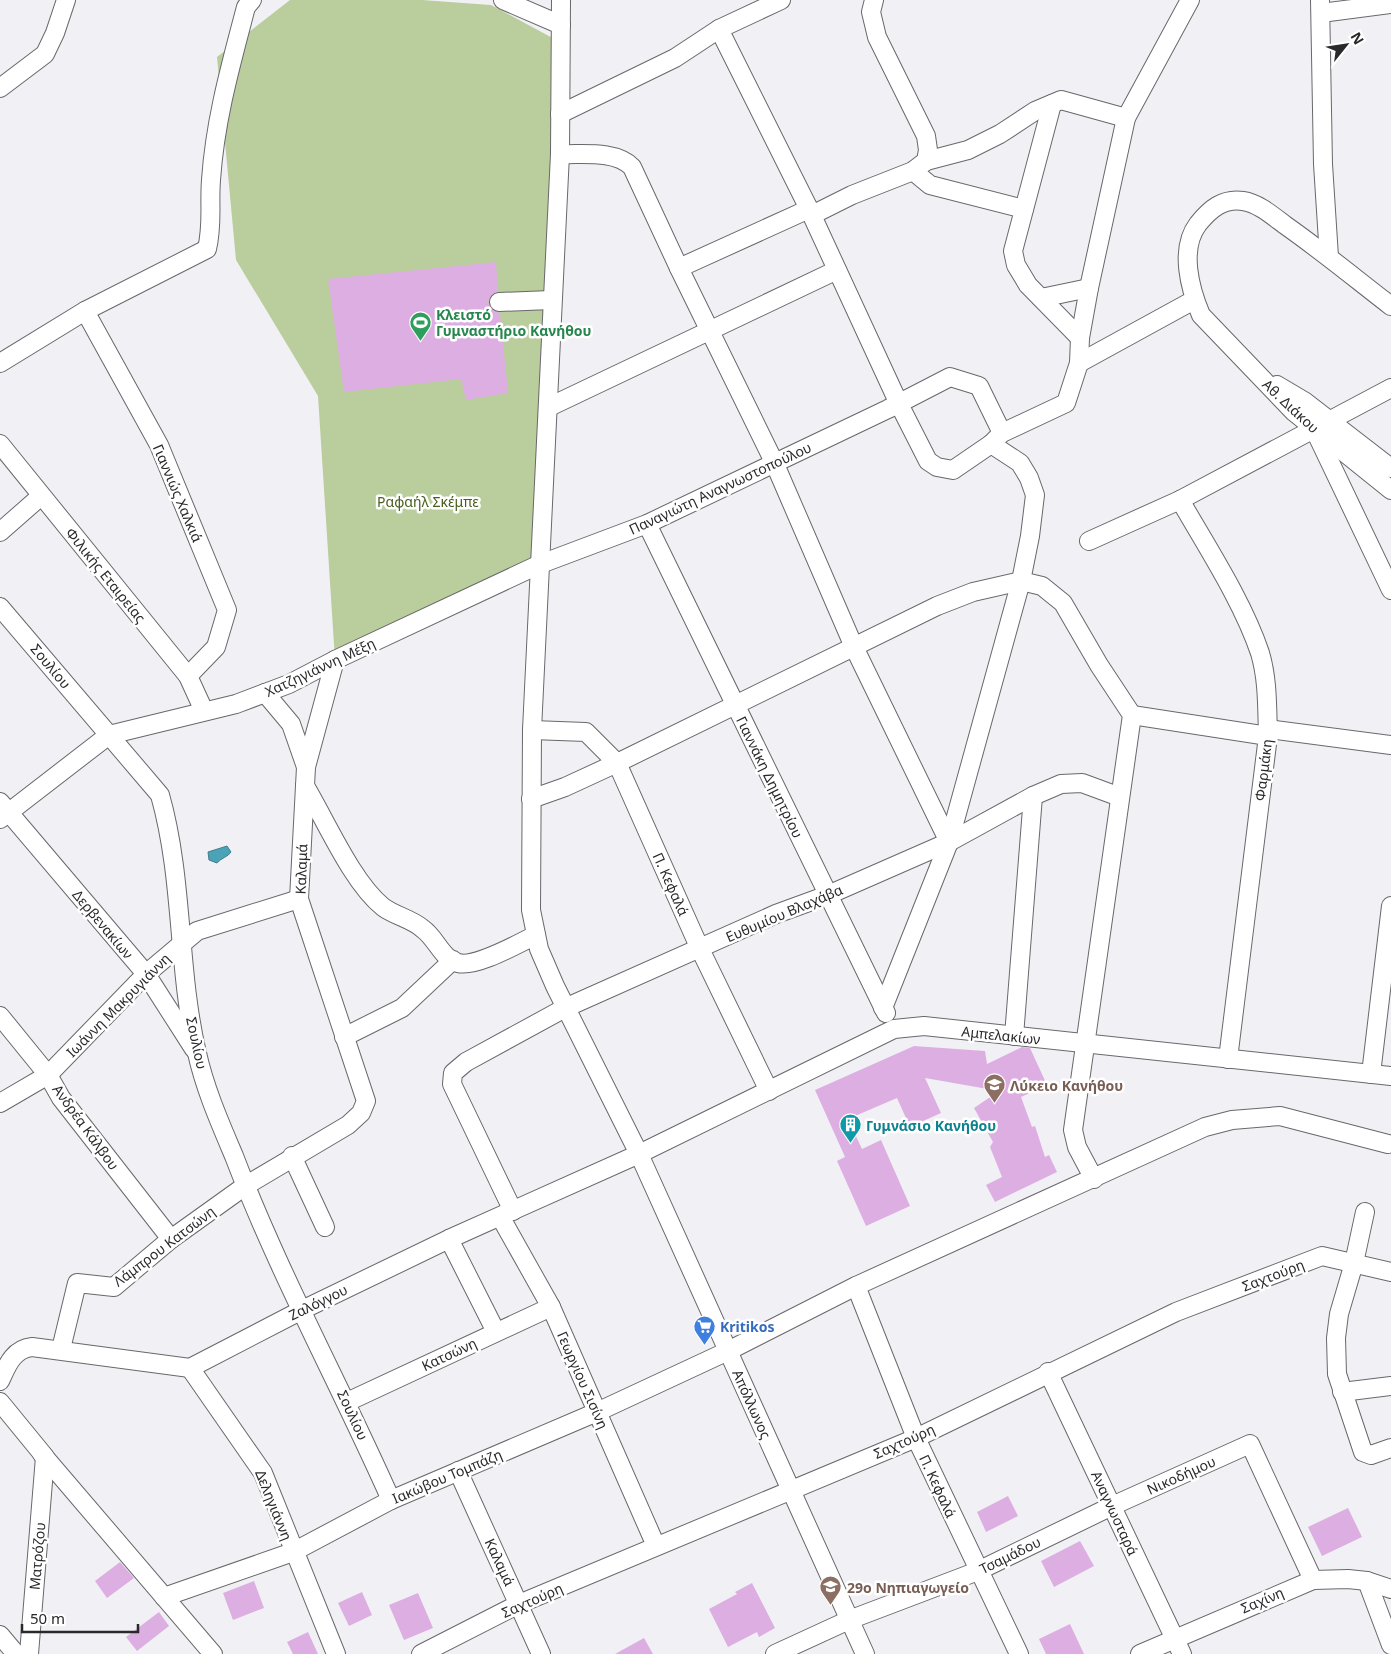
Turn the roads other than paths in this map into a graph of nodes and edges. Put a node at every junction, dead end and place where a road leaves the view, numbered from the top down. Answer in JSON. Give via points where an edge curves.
{"nodes":[{"id":1,"x":66,"y":0,"type":"edge"},
{"id":2,"x":252,"y":0,"type":"edge"},
{"id":3,"x":503,"y":0,"type":"edge"},
{"id":4,"x":561,"y":0,"type":"edge"},
{"id":5,"x":782,"y":0,"type":"edge"},
{"id":6,"x":874,"y":0,"type":"edge"},
{"id":7,"x":1190,"y":0,"type":"edge"},
{"id":8,"x":1391,"y":4,"type":"edge"},
{"id":9,"x":1321,"y":6,"type":"edge"},
{"id":10,"x":561,"y":25,"type":"junction"},
{"id":11,"x":719,"y":29,"type":"junction"},
{"id":12,"x":0,"y":88,"type":"edge"},
{"id":13,"x":1052,"y":104,"type":"junction"},
{"id":14,"x":560,"y":114,"type":"junction"},
{"id":15,"x":1126,"y":118,"type":"junction"},
{"id":16,"x":560,"y":154,"type":"junction"},
{"id":17,"x":920,"y":166,"type":"junction"},
{"id":18,"x":1024,"y":209,"type":"junction"},
{"id":19,"x":810,"y":212,"type":"junction"},
{"id":20,"x":1329,"y":257,"type":"junction"},
{"id":21,"x":679,"y":268,"type":"junction"},
{"id":22,"x":837,"y":270,"type":"junction"},
{"id":23,"x":1089,"y":288,"type":"junction"},
{"id":24,"x":1041,"y":298,"type":"junction"},
{"id":25,"x":551,"y":300,"type":"junction"},
{"id":26,"x":1194,"y":300,"type":"junction"},
{"id":27,"x":499,"y":302,"type":"dead end"},
{"id":28,"x":1391,"y":306,"type":"edge"},
{"id":29,"x":85,"y":311,"type":"junction"},
{"id":30,"x":710,"y":331,"type":"junction"},
{"id":31,"x":1080,"y":338,"type":"junction"},
{"id":32,"x":1079,"y":362,"type":"junction"},
{"id":33,"x":0,"y":363,"type":"edge"},
{"id":34,"x":1391,"y":388,"type":"edge"},
{"id":35,"x":899,"y":404,"type":"junction"},
{"id":36,"x":549,"y":407,"type":"junction"},
{"id":37,"x":1322,"y":425,"type":"junction"},
{"id":38,"x":996,"y":439,"type":"junction"},
{"id":39,"x":0,"y":444,"type":"edge"},
{"id":40,"x":774,"y":462,"type":"junction"},
{"id":41,"x":1391,"y":468,"type":"edge"},
{"id":42,"x":1391,"y":490,"type":"edge"},
{"id":43,"x":41,"y":496,"type":"junction"},
{"id":44,"x":1180,"y":500,"type":"junction"},
{"id":45,"x":647,"y":524,"type":"junction"},
{"id":46,"x":0,"y":532,"type":"edge"},
{"id":47,"x":1089,"y":542,"type":"dead end"},
{"id":48,"x":538,"y":566,"type":"junction"},
{"id":49,"x":1021,"y":582,"type":"junction"},
{"id":50,"x":1391,"y":590,"type":"edge"},
{"id":51,"x":0,"y":606,"type":"edge"},
{"id":52,"x":854,"y":647,"type":"junction"},
{"id":53,"x":335,"y":660,"type":"junction"},
{"id":54,"x":188,"y":676,"type":"junction"},
{"id":55,"x":265,"y":693,"type":"junction"},
{"id":56,"x":735,"y":705,"type":"junction"},
{"id":57,"x":204,"y":711,"type":"junction"},
{"id":58,"x":1132,"y":715,"type":"junction"},
{"id":59,"x":532,"y":730,"type":"junction"},
{"id":60,"x":1268,"y":733,"type":"junction"},
{"id":61,"x":109,"y":735,"type":"junction"},
{"id":62,"x":1391,"y":745,"type":"edge"},
{"id":63,"x":617,"y":763,"type":"junction"},
{"id":64,"x":306,"y":767,"type":"junction"},
{"id":65,"x":305,"y":786,"type":"junction"},
{"id":66,"x":1033,"y":796,"type":"junction"},
{"id":67,"x":1120,"y":797,"type":"junction"},
{"id":68,"x":531,"y":799,"type":"junction"},
{"id":69,"x":3,"y":811,"type":"edge"},
{"id":70,"x":949,"y":842,"type":"junction"},
{"id":71,"x":828,"y":895,"type":"junction"},
{"id":72,"x":299,"y":899,"type":"junction"},
{"id":73,"x":1391,"y":906,"type":"edge"},
{"id":74,"x":536,"y":935,"type":"junction"},
{"id":75,"x":181,"y":944,"type":"junction"},
{"id":76,"x":700,"y":949,"type":"junction"},
{"id":77,"x":453,"y":960,"type":"junction"},
{"id":78,"x":146,"y":974,"type":"junction"},
{"id":79,"x":565,"y":1008,"type":"junction"},
{"id":80,"x":883,"y":1008,"type":"junction"},
{"id":81,"x":0,"y":1016,"type":"edge"},
{"id":82,"x":894,"y":1029,"type":"junction"},
{"id":83,"x":1014,"y":1036,"type":"junction"},
{"id":84,"x":344,"y":1037,"type":"junction"},
{"id":85,"x":1084,"y":1043,"type":"junction"},
{"id":86,"x":197,"y":1053,"type":"junction"},
{"id":87,"x":1228,"y":1059,"type":"junction"},
{"id":88,"x":453,"y":1073,"type":"joint"},
{"id":89,"x":1371,"y":1074,"type":"junction"},
{"id":90,"x":48,"y":1075,"type":"junction"},
{"id":91,"x":1391,"y":1076,"type":"edge"},
{"id":92,"x":769,"y":1091,"type":"junction"},
{"id":93,"x":366,"y":1101,"type":"joint"},
{"id":94,"x":0,"y":1103,"type":"edge"},
{"id":95,"x":1388,"y":1144,"type":"dead end"},
{"id":96,"x":639,"y":1154,"type":"junction"},
{"id":97,"x":292,"y":1156,"type":"junction"},
{"id":98,"x":1094,"y":1179,"type":"junction"},
{"id":99,"x":245,"y":1186,"type":"junction"},
{"id":100,"x":1365,"y":1212,"type":"dead end"},
{"id":101,"x":507,"y":1214,"type":"junction"},
{"id":102,"x":325,"y":1227,"type":"dead end"},
{"id":103,"x":171,"y":1239,"type":"junction"},
{"id":104,"x":449,"y":1239,"type":"junction"},
{"id":105,"x":1354,"y":1263,"type":"junction"},
{"id":106,"x":1391,"y":1272,"type":"edge"},
{"id":107,"x":856,"y":1286,"type":"junction"},
{"id":108,"x":551,"y":1308,"type":"junction"},
{"id":109,"x":300,"y":1311,"type":"junction"},
{"id":110,"x":496,"y":1332,"type":"junction"},
{"id":111,"x":61,"y":1349,"type":"junction"},
{"id":112,"x":728,"y":1351,"type":"junction"},
{"id":113,"x":190,"y":1368,"type":"junction"},
{"id":114,"x":1048,"y":1372,"type":"junction"},
{"id":115,"x":0,"y":1381,"type":"edge"},
{"id":116,"x":1391,"y":1386,"type":"edge"},
{"id":117,"x":1342,"y":1392,"type":"junction"},
{"id":118,"x":0,"y":1402,"type":"edge"},
{"id":119,"x":347,"y":1402,"type":"junction"},
{"id":120,"x":597,"y":1412,"type":"junction"},
{"id":121,"x":916,"y":1438,"type":"junction"},
{"id":122,"x":1391,"y":1448,"type":"edge"},
{"id":123,"x":44,"y":1456,"type":"junction"},
{"id":124,"x":458,"y":1471,"type":"junction"},
{"id":125,"x":790,"y":1489,"type":"junction"},
{"id":126,"x":391,"y":1500,"type":"junction"},
{"id":127,"x":1112,"y":1506,"type":"junction"},
{"id":128,"x":656,"y":1546,"type":"junction"},
{"id":129,"x":293,"y":1552,"type":"junction"},
{"id":130,"x":978,"y":1571,"type":"junction"},
{"id":131,"x":1313,"y":1580,"type":"junction"},
{"id":132,"x":1367,"y":1581,"type":"junction"},
{"id":133,"x":1391,"y":1589,"type":"edge"},
{"id":134,"x":164,"y":1597,"type":"junction"},
{"id":135,"x":519,"y":1604,"type":"junction"},
{"id":136,"x":849,"y":1620,"type":"junction"},
{"id":137,"x":0,"y":1635,"type":"edge"},
{"id":138,"x":1174,"y":1638,"type":"junction"},
{"id":139,"x":1391,"y":1645,"type":"edge"},
{"id":140,"x":16,"y":1654,"type":"edge"},
{"id":141,"x":29,"y":1654,"type":"edge"},
{"id":142,"x":213,"y":1654,"type":"edge"},
{"id":143,"x":336,"y":1654,"type":"edge"},
{"id":144,"x":421,"y":1654,"type":"edge"},
{"id":145,"x":541,"y":1654,"type":"edge"},
{"id":146,"x":775,"y":1654,"type":"edge"},
{"id":147,"x":865,"y":1654,"type":"edge"},
{"id":148,"x":1019,"y":1654,"type":"edge"},
{"id":149,"x":1140,"y":1654,"type":"edge"},
{"id":150,"x":1182,"y":1654,"type":"edge"}],
"edges":[{"from":1,"to":12,"type":"street","via":[[45,54]]},
{"from":2,"to":29,"type":"street","via":[[246,7],[221,99],[211,181],[212,228],[207,249]]},
{"from":3,"to":10,"type":"street"},
{"from":4,"to":10,"type":"street","name":"Απόλλωνος"},
{"from":5,"to":11,"type":"street"},
{"from":6,"to":17,"type":"street","via":[[870,12],[877,37],[926,136],[928,150]]},
{"from":7,"to":15,"type":"street"},
{"from":8,"to":9,"type":"street"},
{"from":9,"to":20,"type":"street","via":[[1323,164]]},
{"from":10,"to":14,"type":"street","name":"Απόλλωνος"},
{"from":11,"to":14,"type":"street","via":[[675,58]]},
{"from":11,"to":19,"type":"street"},
{"from":13,"to":15,"type":"street","via":[[1061,100]]},
{"from":13,"to":17,"type":"street","via":[[968,150]]},
{"from":13,"to":18,"type":"street"},
{"from":14,"to":16,"type":"street","name":"Απόλλωνος"},
{"from":15,"to":23,"type":"street"},
{"from":16,"to":21,"type":"street","via":[[616,157],[627,162]]},
{"from":16,"to":25,"type":"street","name":"Απόλλωνος"},
{"from":17,"to":18,"type":"street","via":[[930,186]]},
{"from":17,"to":19,"type":"street"},
{"from":18,"to":24,"type":"street","via":[[1013,251],[1016,265]]},
{"from":19,"to":21,"type":"street"},
{"from":19,"to":22,"type":"street"},
{"from":20,"to":26,"type":"street","name":"Αθ. Διάκου","via":[[1256,206],[1242,201],[1224,202],[1202,220],[1192,238],[1188,270]]},
{"from":20,"to":28,"type":"street","name":"Αθ. Διάκου"},
{"from":21,"to":30,"type":"street"},
{"from":22,"to":30,"type":"street"},
{"from":22,"to":35,"type":"street"},
{"from":23,"to":24,"type":"street"},
{"from":23,"to":31,"type":"street"},
{"from":24,"to":31,"type":"street"},
{"from":25,"to":27,"type":"street"},
{"from":25,"to":36,"type":"street","name":"Απόλλωνος"},
{"from":26,"to":32,"type":"street"},
{"from":26,"to":37,"type":"street","name":"Αθ. Διάκου","via":[[1213,330],[1294,412]]},
{"from":29,"to":33,"type":"street"},
{"from":29,"to":54,"type":"street","name":"Γιαννιώς Χαλκιά","via":[[159,445],[227,610],[216,646]]},
{"from":30,"to":36,"type":"street"},
{"from":30,"to":40,"type":"street"},
{"from":31,"to":32,"type":"street"},
{"from":32,"to":38,"type":"street","via":[[1066,403]]},
{"from":34,"to":37,"type":"street"},
{"from":35,"to":38,"type":"street","via":[[928,460],[937,467],[953,470]]},
{"from":35,"to":38,"type":"street","via":[[950,376],[979,386]]},
{"from":35,"to":40,"type":"street","name":"Παναγιώτη Αναγνωστοπούλου"},
{"from":36,"to":48,"type":"street","name":"Απόλλωνος"},
{"from":37,"to":41,"type":"street","name":"Αθ. Διάκου"},
{"from":37,"to":42,"type":"street","name":"Αθ. Διάκου"},
{"from":37,"to":44,"type":"street"},
{"from":37,"to":50,"type":"street"},
{"from":38,"to":49,"type":"street","via":[[1020,463],[1035,495]]},
{"from":39,"to":43,"type":"street","name":"Φιλικής Εταιρείας"},
{"from":40,"to":45,"type":"street","name":"Παναγιώτη Αναγνωστοπούλου"},
{"from":40,"to":52,"type":"street"},
{"from":43,"to":46,"type":"street"},
{"from":43,"to":54,"type":"street","name":"Φιλικής Εταιρείας"},
{"from":44,"to":47,"type":"street"},
{"from":44,"to":60,"type":"street","name":"Φαρμάκη","via":[[1235,598],[1260,652],[1267,686]]},
{"from":45,"to":48,"type":"street","name":"Παναγιώτη Αναγνωστοπούλου"},
{"from":45,"to":56,"type":"street","name":"Γιαννάκη Δημητρίου"},
{"from":48,"to":53,"type":"street","name":"Χατζηγιάννη Μέξη"},
{"from":48,"to":59,"type":"street","name":"Απόλλωνος"},
{"from":49,"to":52,"type":"street","via":[[973,592],[937,606]]},
{"from":49,"to":58,"type":"street","via":[[1042,586],[1063,603]]},
{"from":49,"to":70,"type":"street"},
{"from":51,"to":61,"type":"street","name":"Σουλίου"},
{"from":52,"to":56,"type":"street"},
{"from":52,"to":70,"type":"street"},
{"from":53,"to":55,"type":"street","name":"Χατζηγιάννη Μέξη"},
{"from":53,"to":64,"type":"street","name":"Καλαμά"},
{"from":54,"to":57,"type":"street","name":"Φιλικής Εταιρείας"},
{"from":55,"to":57,"type":"street","name":"Χατζηγιάννη Μέξη"},
{"from":55,"to":64,"type":"street","via":[[291,724]]},
{"from":56,"to":63,"type":"street"},
{"from":56,"to":71,"type":"street","name":"Γιαννάκη Δημητρίου"},
{"from":57,"to":61,"type":"street","name":"Χατζηγιάννη Μέξη"},
{"from":58,"to":60,"type":"street"},
{"from":58,"to":67,"type":"street"},
{"from":59,"to":63,"type":"street","name":"Π. Κεφαλά","via":[[586,732]]},
{"from":59,"to":68,"type":"street","name":"Απόλλωνος"},
{"from":60,"to":62,"type":"street"},
{"from":60,"to":87,"type":"street","name":"Φαρμάκη"},
{"from":61,"to":69,"type":"street","name":"Χατζηγιάννη Μέξη"},
{"from":61,"to":75,"type":"street","name":"Σουλίου","via":[[160,796],[168,823],[178,890]]},
{"from":63,"to":68,"type":"street"},
{"from":63,"to":76,"type":"street","name":"Π. Κεφαλά"},
{"from":64,"to":65,"type":"street","name":"Καλαμά"},
{"from":65,"to":72,"type":"street","name":"Καλαμά"},
{"from":65,"to":77,"type":"street","via":[[354,871],[370,892],[384,907],[424,929]]},
{"from":66,"to":67,"type":"street","name":"Ευθυμίου Βλαχάβα","via":[[1061,784],[1082,783]]},
{"from":66,"to":70,"type":"street","name":"Ευθυμίου Βλαχάβα"},
{"from":66,"to":83,"type":"street"},
{"from":67,"to":85,"type":"street"},
{"from":68,"to":74,"type":"street","name":"Απόλλωνος","via":[[531,910]]},
{"from":69,"to":78,"type":"street","name":"Δερβενακίων"},
{"from":70,"to":71,"type":"street","name":"Ευθυμίου Βλαχάβα"},
{"from":70,"to":80,"type":"street"},
{"from":71,"to":76,"type":"street","name":"Ευθυμίου Βλαχάβα","via":[[776,914]]},
{"from":71,"to":80,"type":"street","name":"Γιαννάκη Δημητρίου"},
{"from":72,"to":75,"type":"street","name":"Ιωάννη Μακρυγιάννη","via":[[197,930]]},
{"from":72,"to":84,"type":"street","name":"Καλαμά"},
{"from":73,"to":89,"type":"street"},
{"from":74,"to":77,"type":"street","via":[[471,963]]},
{"from":74,"to":79,"type":"street","name":"Απόλλωνος"},
{"from":75,"to":78,"type":"street","name":"Ιωάννη Μακρυγιάννη"},
{"from":75,"to":86,"type":"street","name":"Σουλίου"},
{"from":76,"to":79,"type":"street","name":"Ευθυμίου Βλαχάβα"},
{"from":76,"to":92,"type":"street","name":"Π. Κεφαλά"},
{"from":77,"to":84,"type":"street","via":[[402,1008]]},
{"from":78,"to":86,"type":"street","name":"Δερβενακίων"},
{"from":78,"to":90,"type":"street","name":"Ιωάννη Μακρυγιάννη"},
{"from":79,"to":88,"type":"street","name":"Ευθυμίου Βλαχάβα","via":[[466,1062]]},
{"from":79,"to":96,"type":"street","name":"Απόλλωνος"},
{"from":80,"to":82,"type":"street","name":"Γιαννάκη Δημητρίου"},
{"from":81,"to":90,"type":"street","name":"Ανδρέα Κάλβου"},
{"from":82,"to":83,"type":"street","name":"Αμπελακίων","via":[[924,1026]]},
{"from":82,"to":92,"type":"street","name":"Αμπελακίων"},
{"from":83,"to":85,"type":"street","name":"Αμπελακίων"},
{"from":84,"to":93,"type":"street","name":"Καλαμά"},
{"from":85,"to":87,"type":"street","name":"Αμπελακίων"},
{"from":85,"to":98,"type":"street","via":[[1073,1130]]},
{"from":86,"to":99,"type":"street","name":"Σουλίου"},
{"from":87,"to":89,"type":"street","name":"Αμπελακίων"},
{"from":88,"to":101,"type":"street","name":"Γεωργίου Σισίνη","via":[[452,1084]]},
{"from":89,"to":91,"type":"street","name":"Αμπελακίων"},
{"from":90,"to":94,"type":"street","name":"Ιωάννη Μακρυγιάννη"},
{"from":90,"to":103,"type":"street","name":"Ανδρέα Κάλβου","via":[[61,1098]]},
{"from":92,"to":96,"type":"street","name":"Αμπελακίων"},
{"from":93,"to":97,"type":"street","name":"Λάμπρου Κατσώνη","via":[[361,1113],[348,1124]]},
{"from":95,"to":98,"type":"street","name":"Ιακώβου Τομπάζη","via":[[1280,1116],[1232,1120],[1205,1127]]},
{"from":96,"to":101,"type":"street","name":"Ζαλόγγου"},
{"from":96,"to":112,"type":"street","name":"Απόλλωνος"},
{"from":97,"to":99,"type":"street","name":"Λάμπρου Κατσώνη"},
{"from":97,"to":102,"type":"street"},
{"from":98,"to":107,"type":"street","name":"Ιακώβου Τομπάζη"},
{"from":99,"to":103,"type":"street","name":"Λάμπρου Κατσώνη"},
{"from":99,"to":109,"type":"street","name":"Σουλίου"},
{"from":100,"to":105,"type":"street"},
{"from":101,"to":104,"type":"street","name":"Ζαλόγγου"},
{"from":101,"to":108,"type":"street","name":"Γεωργίου Σισίνη"},
{"from":103,"to":111,"type":"street","name":"Λάμπρου Κατσώνη","via":[[114,1287],[77,1283]]},
{"from":104,"to":109,"type":"street","name":"Ζαλόγγου"},
{"from":104,"to":110,"type":"street"},
{"from":105,"to":106,"type":"street","name":"Σαχτούρη"},
{"from":105,"to":114,"type":"street","name":"Σαχτούρη","via":[[1322,1256],[1176,1312]]},
{"from":105,"to":117,"type":"street","via":[[1339,1314],[1336,1338]]},
{"from":107,"to":112,"type":"street","name":"Ιακώβου Τομπάζη"},
{"from":107,"to":121,"type":"street","name":"Π. Κεφαλά"},
{"from":108,"to":110,"type":"street","name":"Κατσώνη"},
{"from":108,"to":120,"type":"street","name":"Γεωργίου Σισίνη"},
{"from":109,"to":113,"type":"street","name":"Ζαλόγγου"},
{"from":109,"to":119,"type":"street","name":"Σουλίου"},
{"from":110,"to":119,"type":"street","name":"Κατσώνη"},
{"from":111,"to":113,"type":"street"},
{"from":111,"to":115,"type":"street","via":[[32,1347],[17,1352]]},
{"from":112,"to":120,"type":"street","name":"Ιακώβου Τομπάζη"},
{"from":112,"to":125,"type":"street","name":"Απόλλωνος"},
{"from":113,"to":129,"type":"street","name":"Δεληγιάννη","via":[[263,1473]]},
{"from":114,"to":121,"type":"street","name":"Σαχτούρη"},
{"from":114,"to":127,"type":"street","name":"Αναγνωσταρά"},
{"from":116,"to":117,"type":"street"},
{"from":117,"to":122,"type":"street","via":[[1365,1454]]},
{"from":118,"to":123,"type":"street"},
{"from":119,"to":126,"type":"street","name":"Σουλίου"},
{"from":120,"to":124,"type":"street","name":"Ιακώβου Τομπάζη"},
{"from":120,"to":128,"type":"street","name":"Γεωργίου Σισίνη"},
{"from":121,"to":125,"type":"street","name":"Σαχτούρη"},
{"from":121,"to":130,"type":"street","name":"Π. Κεφαλά"},
{"from":123,"to":134,"type":"street"},
{"from":123,"to":141,"type":"street","name":"Ματρόζου"},
{"from":124,"to":126,"type":"street","name":"Ιακώβου Τομπάζη"},
{"from":124,"to":135,"type":"street","name":"Καλαμά"},
{"from":125,"to":128,"type":"street","name":"Σαχτούρη"},
{"from":125,"to":136,"type":"street","name":"Απόλλωνος"},
{"from":126,"to":129,"type":"street","name":"Ιακώβου Τομπάζη"},
{"from":127,"to":130,"type":"street","name":"Τσαμάδου"},
{"from":127,"to":131,"type":"street","name":"Νικοδήμου","via":[[1250,1444]]},
{"from":127,"to":138,"type":"street","name":"Αναγνωσταρά"},
{"from":128,"to":135,"type":"street","name":"Σαχτούρη"},
{"from":129,"to":134,"type":"street","name":"Ιακώβου Τομπάζη"},
{"from":129,"to":143,"type":"street","name":"Δεληγιάννη"},
{"from":130,"to":136,"type":"street","name":"Τσαμάδου"},
{"from":130,"to":148,"type":"street","name":"Π. Κεφαλά"},
{"from":131,"to":132,"type":"street","name":"Σαχίνη"},
{"from":131,"to":138,"type":"street","name":"Σαχίνη"},
{"from":132,"to":133,"type":"street","name":"Σαχίνη"},
{"from":132,"to":139,"type":"street"},
{"from":134,"to":142,"type":"street"},
{"from":135,"to":144,"type":"street","name":"Σαχτούρη"},
{"from":135,"to":145,"type":"street","name":"Καλαμά"},
{"from":136,"to":146,"type":"street"},
{"from":136,"to":147,"type":"street","name":"Απόλλωνος"},
{"from":137,"to":140,"type":"street"},
{"from":138,"to":149,"type":"street","name":"Σαχίνη"},
{"from":138,"to":150,"type":"street","name":"Αναγνωσταρά"}]}
